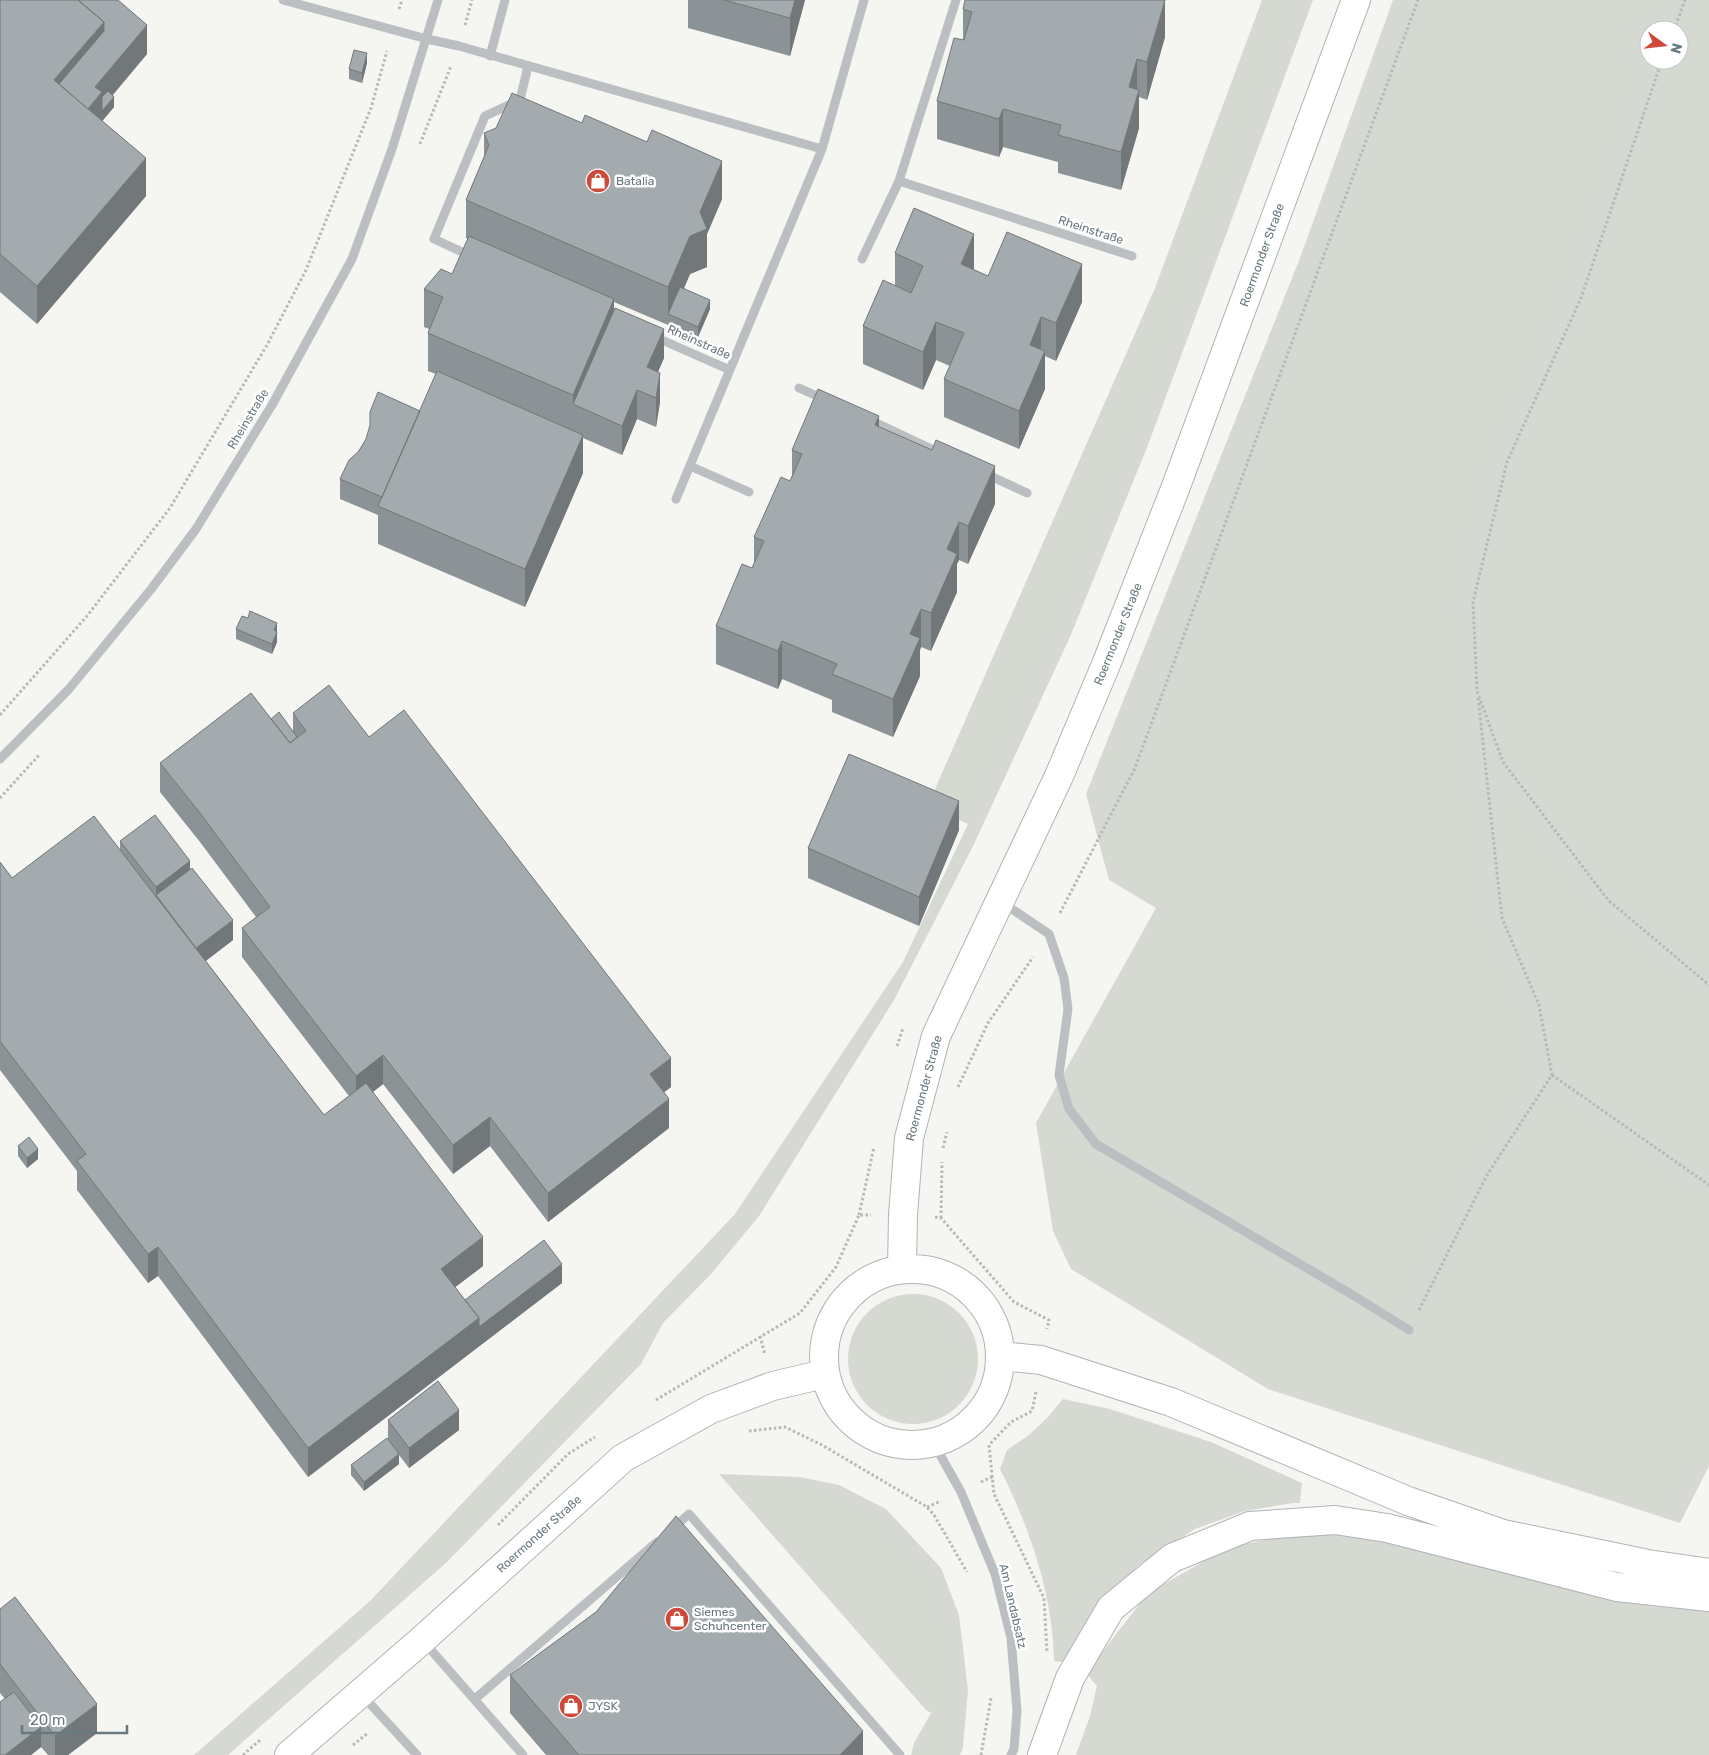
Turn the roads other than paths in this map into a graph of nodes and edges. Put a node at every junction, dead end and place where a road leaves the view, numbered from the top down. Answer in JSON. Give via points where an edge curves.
{"nodes":[{"id":1,"x":283,"y":0,"type":"edge"},
{"id":2,"x":438,"y":0,"type":"edge"},
{"id":3,"x":505,"y":0,"type":"edge"},
{"id":4,"x":864,"y":0,"type":"edge"},
{"id":5,"x":956,"y":0,"type":"edge"},
{"id":6,"x":1356,"y":0,"type":"edge"},
{"id":7,"x":427,"y":39,"type":"junction"},
{"id":8,"x":490,"y":56,"type":"junction"},
{"id":9,"x":528,"y":66,"type":"junction"},
{"id":10,"x":822,"y":149,"type":"junction"},
{"id":11,"x":900,"y":181,"type":"junction"},
{"id":12,"x":1132,"y":256,"type":"dead end"},
{"id":13,"x":479,"y":259,"type":"edge"},
{"id":14,"x":862,"y":259,"type":"dead end"},
{"id":15,"x":649,"y":334,"type":"edge"},
{"id":16,"x":730,"y":370,"type":"junction"},
{"id":17,"x":799,"y":388,"type":"dead end"},
{"id":18,"x":834,"y":404,"type":"edge"},
{"id":19,"x":860,"y":416,"type":"edge"},
{"id":20,"x":948,"y":456,"type":"edge"},
{"id":21,"x":690,"y":466,"type":"junction"},
{"id":22,"x":974,"y":468,"type":"edge"},
{"id":23,"x":749,"y":492,"type":"dead end"},
{"id":24,"x":1027,"y":493,"type":"dead end"},
{"id":25,"x":676,"y":499,"type":"dead end"},
{"id":26,"x":0,"y":759,"type":"edge"},
{"id":27,"x":1001,"y":901,"type":"junction"},
{"id":28,"x":902,"y":1268,"type":"junction"},
{"id":29,"x":1409,"y":1330,"type":"road end"},
{"id":30,"x":1001,"y":1356,"type":"junction"},
{"id":31,"x":824,"y":1374,"type":"junction"},
{"id":32,"x":934,"y":1444,"type":"junction"},
{"id":33,"x":1709,"y":1572,"type":"edge"},
{"id":34,"x":1709,"y":1597,"type":"edge"},
{"id":35,"x":422,"y":1640,"type":"junction"},
{"id":36,"x":360,"y":1692,"type":"junction"},
{"id":37,"x":475,"y":1699,"type":"junction"},
{"id":38,"x":289,"y":1755,"type":"edge"},
{"id":39,"x":417,"y":1755,"type":"edge"},
{"id":40,"x":523,"y":1755,"type":"edge"},
{"id":41,"x":900,"y":1755,"type":"edge"},
{"id":42,"x":1011,"y":1755,"type":"edge"},
{"id":43,"x":1042,"y":1755,"type":"edge"}],
"edges":[{"from":1,"to":7,"type":"street"},
{"from":2,"to":7,"type":"street","name":"Rheinstraße"},
{"from":3,"to":8,"type":"street"},
{"from":4,"to":10,"type":"street","name":"Rheinstraße"},
{"from":5,"to":11,"type":"street"},
{"from":6,"to":27,"type":"main road","name":"Roermonder Straße","via":[[1105,667]]},
{"from":7,"to":8,"type":"street"},
{"from":7,"to":26,"type":"street","name":"Rheinstraße","via":[[392,150],[352,259],[272,405],[196,528],[152,588],[69,689]]},
{"from":8,"to":9,"type":"street"},
{"from":9,"to":10,"type":"street"},
{"from":9,"to":13,"type":"street","via":[[520,100],[485,116],[434,239]]},
{"from":10,"to":16,"type":"street","name":"Rheinstraße"},
{"from":11,"to":12,"type":"street","name":"Rheinstraße"},
{"from":11,"to":14,"type":"street"},
{"from":15,"to":16,"type":"street","name":"Rheinstraße"},
{"from":16,"to":21,"type":"street","name":"Rheinstraße"},
{"from":17,"to":18,"type":"street"},
{"from":19,"to":20,"type":"street"},
{"from":21,"to":23,"type":"street"},
{"from":21,"to":25,"type":"street","name":"Rheinstraße"},
{"from":22,"to":24,"type":"street"},
{"from":27,"to":28,"type":"main road","name":"Roermonder Straße","via":[[936,1036],[909,1138]]},
{"from":27,"to":29,"type":"street","via":[[1049,934],[1064,978],[1068,1009],[1059,1075],[1069,1109],[1096,1144]]},
{"from":28,"to":30,"type":"main road","via":[[932,1270],[959,1282],[981,1301],[995,1327]]},
{"from":28,"to":31,"type":"main road","via":[[874,1276],[850,1293],[832,1316],[824,1344]]},
{"from":30,"to":32,"type":"main road","via":[[996,1385],[982,1411],[961,1431]]},
{"from":30,"to":33,"type":"main road","via":[[1042,1360],[1170,1402],[1408,1501],[1503,1534],[1648,1564]]},
{"from":31,"to":32,"type":"main road","via":[[834,1401],[853,1424],[877,1439],[906,1446]]},
{"from":31,"to":35,"type":"main road","name":"Roermonder Straße","via":[[773,1386],[711,1409],[623,1458]]},
{"from":32,"to":42,"type":"street","name":"Am Landabsatz","via":[[961,1492],[995,1574],[1011,1638],[1017,1711]]},
{"from":34,"to":43,"type":"main road","via":[[1617,1587],[1378,1527],[1335,1520],[1250,1526],[1172,1558],[1112,1608],[1070,1678]]},
{"from":35,"to":36,"type":"main road","name":"Roermonder Straße"},
{"from":35,"to":37,"type":"street"},
{"from":36,"to":38,"type":"main road","name":"Roermonder Straße"},
{"from":36,"to":39,"type":"street"},
{"from":37,"to":40,"type":"street"},
{"from":37,"to":41,"type":"street","via":[[689,1514]]}]}
